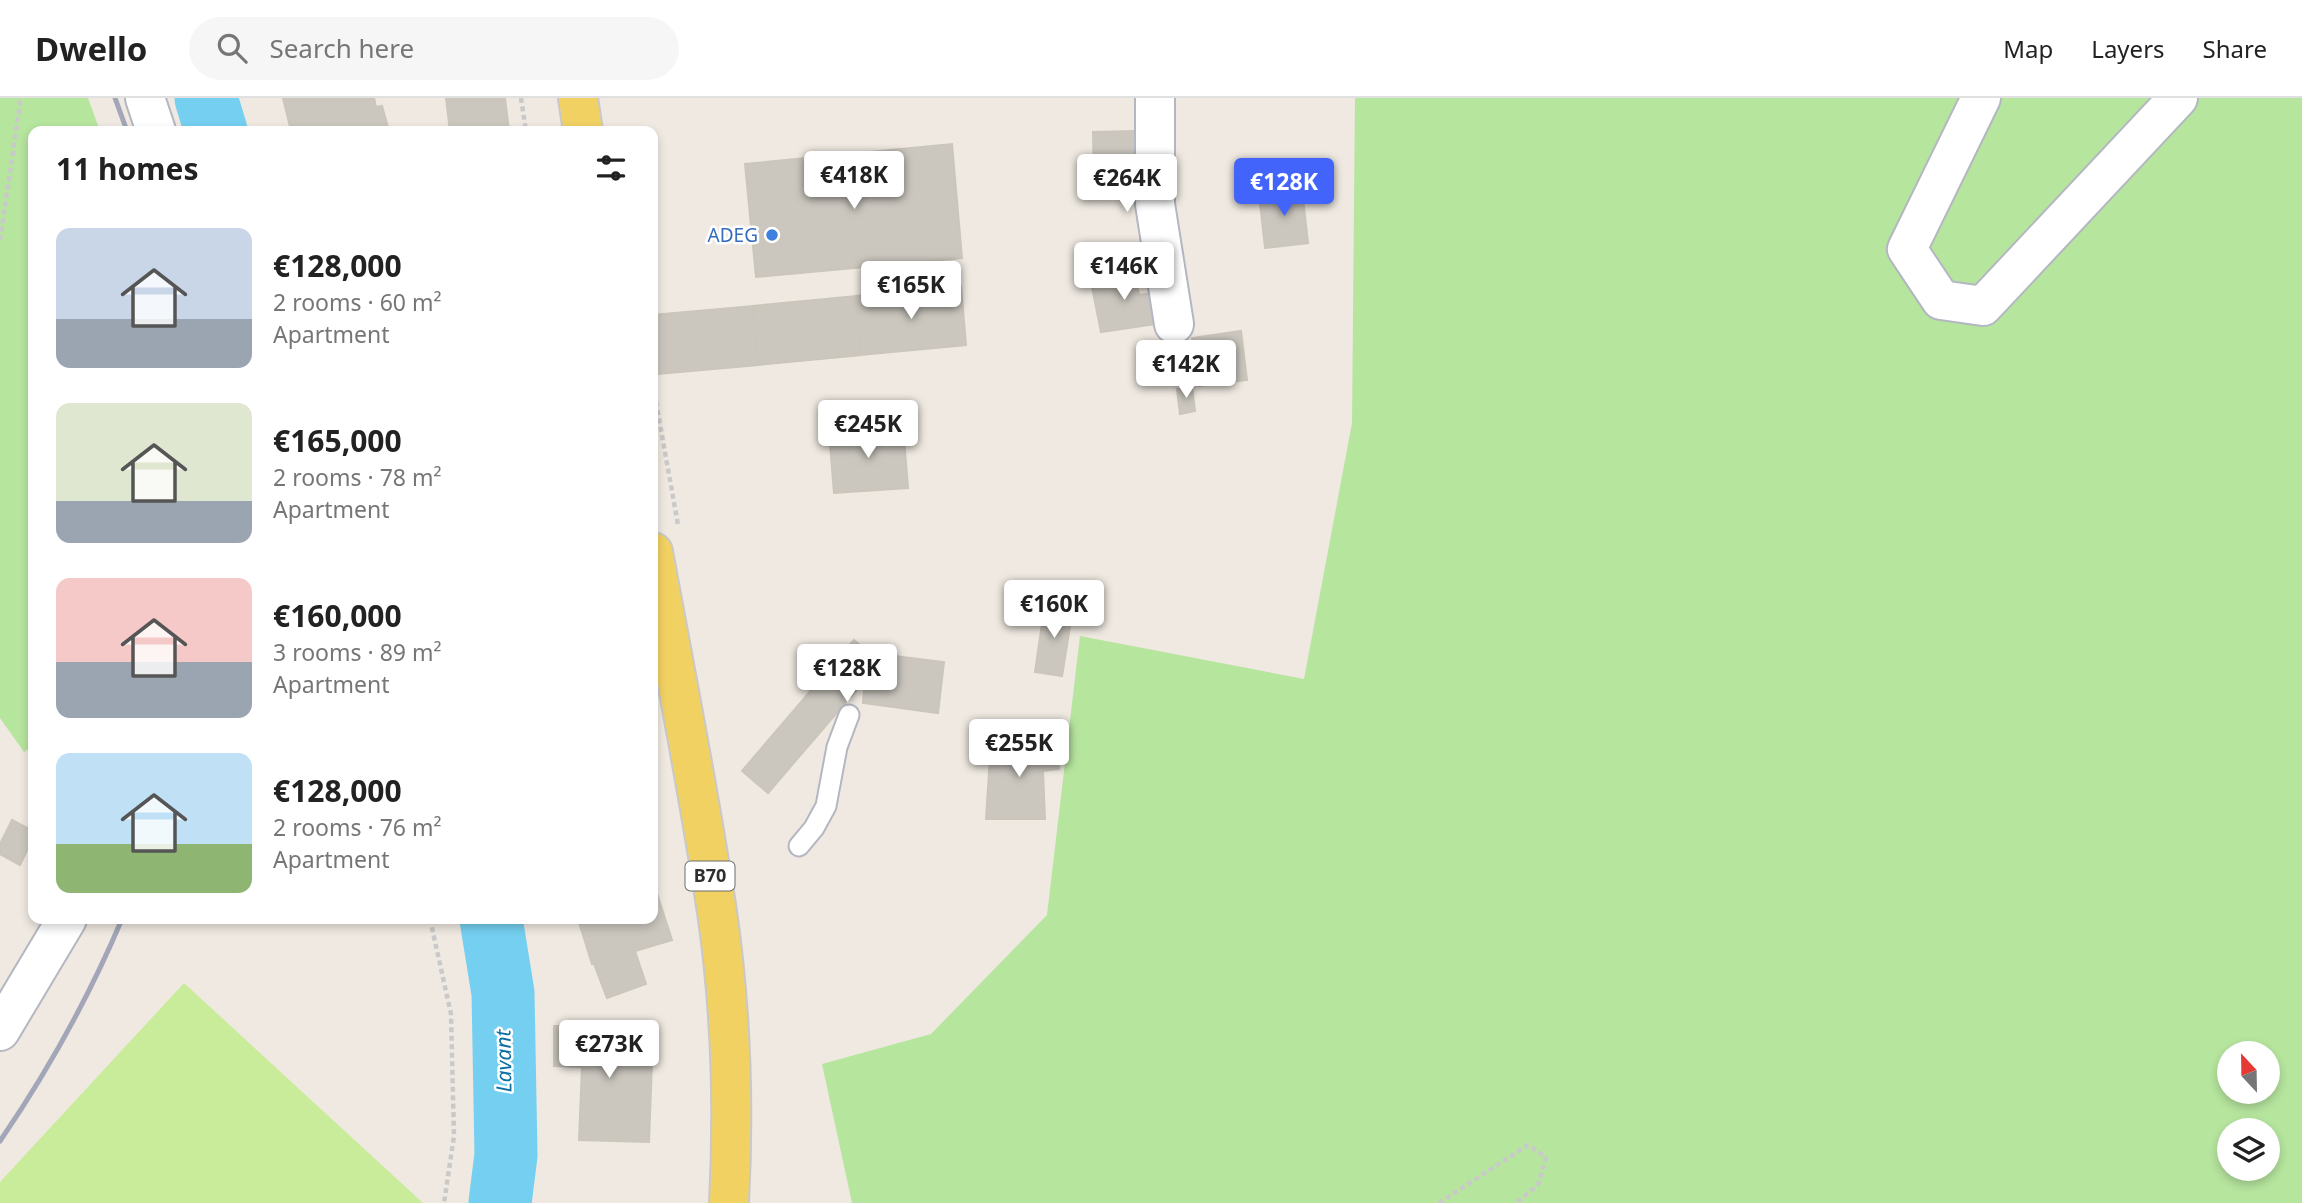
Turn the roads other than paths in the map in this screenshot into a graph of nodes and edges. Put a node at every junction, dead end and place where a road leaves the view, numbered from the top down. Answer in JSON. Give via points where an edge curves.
{"nodes":[{"id":1,"x":145,"y":98,"type":"edge"},
{"id":2,"x":578,"y":98,"type":"edge"},
{"id":3,"x":1155,"y":98,"type":"edge"},
{"id":4,"x":1981,"y":98,"type":"edge"},
{"id":5,"x":2178,"y":98,"type":"edge"},
{"id":6,"x":154,"y":126,"type":"edge"},
{"id":7,"x":582,"y":126,"type":"edge"},
{"id":8,"x":1174,"y":324,"type":"dead end"},
{"id":9,"x":658,"y":579,"type":"edge"},
{"id":10,"x":849,"y":715,"type":"dead end"},
{"id":11,"x":799,"y":846,"type":"dead end"},
{"id":12,"x":64,"y":924,"type":"edge"},
{"id":13,"x":0,"y":1031,"type":"edge"},
{"id":14,"x":729,"y":1203,"type":"edge"}],
"edges":[{"from":1,"to":6,"type":"street"},
{"from":2,"to":7,"type":"main road"},
{"from":3,"to":8,"type":"street","via":[[1155,204]]},
{"from":4,"to":5,"type":"street","via":[[1907,249],[1941,300],[1983,306]]},
{"from":9,"to":14,"type":"main road","number":"B70","via":[[717,913],[729,1051]]},
{"from":10,"to":11,"type":"lane","via":[[837,747],[826,806]]},
{"from":12,"to":13,"type":"street"}]}
